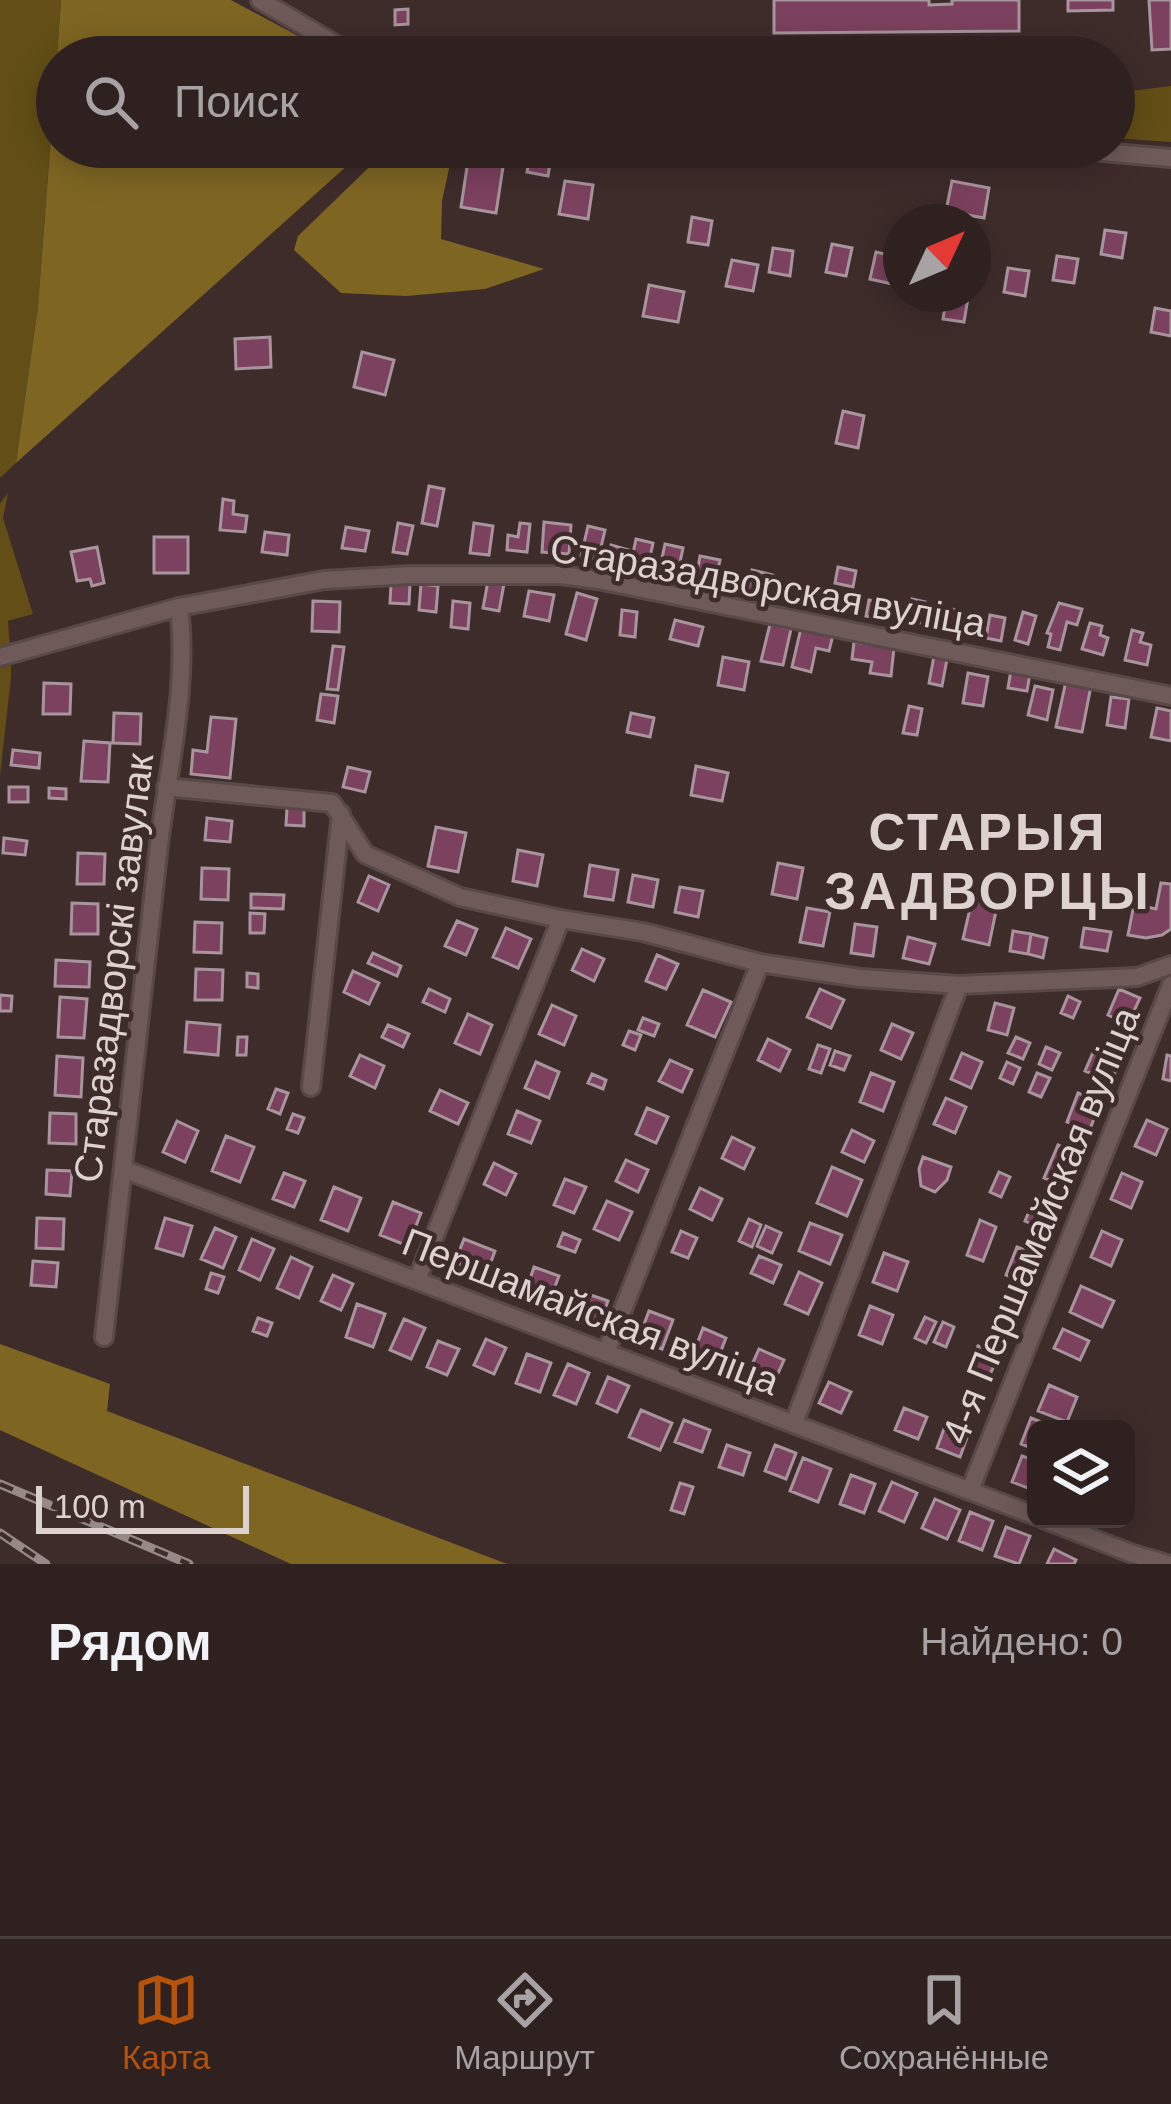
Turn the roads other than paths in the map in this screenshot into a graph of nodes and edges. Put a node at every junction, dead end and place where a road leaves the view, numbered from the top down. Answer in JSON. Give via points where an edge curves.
{"nodes":[{"id":1,"x":260,"y":0,"type":"edge"},
{"id":2,"x":321,"y":36,"type":"edge"},
{"id":3,"x":1135,"y":155,"type":"edge"},
{"id":4,"x":1171,"y":158,"type":"edge"},
{"id":5,"x":179,"y":607,"type":"junction"},
{"id":6,"x":0,"y":657,"type":"edge"},
{"id":7,"x":1171,"y":696,"type":"edge"},
{"id":8,"x":166,"y":787,"type":"junction"},
{"id":9,"x":341,"y":813,"type":"junction"},
{"id":10,"x":561,"y":919,"type":"junction"},
{"id":11,"x":760,"y":963,"type":"junction"},
{"id":12,"x":1171,"y":965,"type":"edge"},
{"id":13,"x":959,"y":985,"type":"junction"},
{"id":14,"x":1171,"y":985,"type":"edge"},
{"id":15,"x":311,"y":1088,"type":"dead end"},
{"id":16,"x":123,"y":1168,"type":"junction"},
{"id":17,"x":417,"y":1280,"type":"junction"},
{"id":18,"x":104,"y":1337,"type":"dead end"},
{"id":19,"x":606,"y":1352,"type":"junction"},
{"id":20,"x":794,"y":1423,"type":"junction"},
{"id":21,"x":970,"y":1490,"type":"junction"},
{"id":22,"x":1027,"y":1512,"type":"edge"},
{"id":23,"x":1067,"y":1528,"type":"edge"},
{"id":24,"x":1166,"y":1564,"type":"edge"}],
"edges":[{"from":1,"to":2,"type":"street"},
{"from":3,"to":4,"type":"street"},
{"from":5,"to":6,"type":"street","name":"Старазадворская вуліца"},
{"from":5,"to":7,"type":"street","name":"Старазадворская вуліца","via":[[352,577],[560,575]]},
{"from":5,"to":8,"type":"street","name":"Старазадворскі завулак","via":[[182,677]]},
{"from":8,"to":9,"type":"street","via":[[332,803]]},
{"from":8,"to":16,"type":"street","name":"Старазадворскі завулак"},
{"from":9,"to":10,"type":"street","via":[[365,854],[460,897]]},
{"from":9,"to":15,"type":"street"},
{"from":10,"to":11,"type":"street"},
{"from":10,"to":17,"type":"street"},
{"from":11,"to":13,"type":"street"},
{"from":11,"to":19,"type":"street"},
{"from":12,"to":13,"type":"street","via":[[1136,977]]},
{"from":13,"to":20,"type":"street"},
{"from":14,"to":21,"type":"street","name":"4-я Першамайская вуліца"},
{"from":16,"to":17,"type":"street","name":"Першамайская вуліца"},
{"from":16,"to":18,"type":"street","name":"Старазадворскі завулак"},
{"from":17,"to":19,"type":"street","name":"Першамайская вуліца"},
{"from":19,"to":20,"type":"street","name":"Першамайская вуліца"},
{"from":20,"to":21,"type":"street","name":"Першамайская вуліца"},
{"from":21,"to":22,"type":"street","name":"Першамайская вуліца"},
{"from":23,"to":24,"type":"street","name":"Першамайская вуліца"}]}
